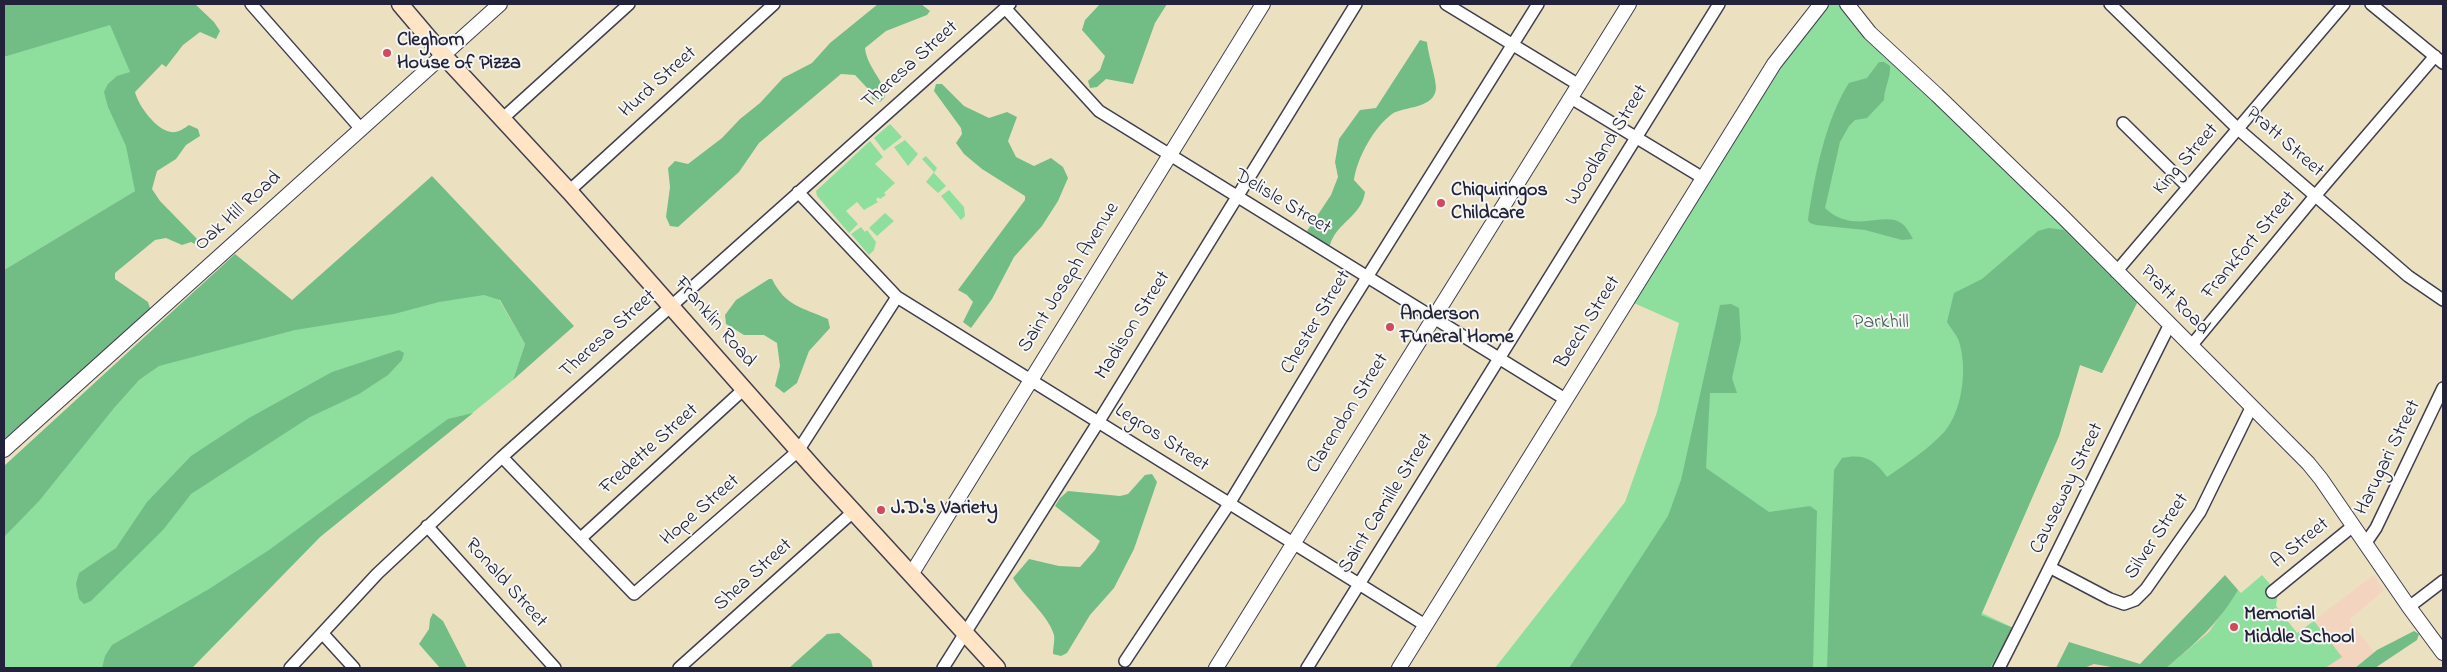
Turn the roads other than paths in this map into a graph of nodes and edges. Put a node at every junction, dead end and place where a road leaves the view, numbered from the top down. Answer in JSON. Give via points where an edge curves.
{"nodes":[{"id":1,"x":252,"y":4,"type":"edge"},
{"id":2,"x":400,"y":4,"type":"edge"},
{"id":3,"x":500,"y":4,"type":"edge"},
{"id":4,"x":629,"y":4,"type":"edge"},
{"id":5,"x":774,"y":4,"type":"edge"},
{"id":6,"x":1263,"y":4,"type":"edge"},
{"id":7,"x":1356,"y":4,"type":"edge"},
{"id":8,"x":1447,"y":4,"type":"edge"},
{"id":9,"x":1538,"y":4,"type":"edge"},
{"id":10,"x":1629,"y":4,"type":"edge"},
{"id":11,"x":1719,"y":4,"type":"edge"},
{"id":12,"x":1820,"y":4,"type":"edge"},
{"id":13,"x":1847,"y":4,"type":"edge"},
{"id":14,"x":2110,"y":4,"type":"edge"},
{"id":15,"x":2344,"y":4,"type":"edge"},
{"id":16,"x":2371,"y":4,"type":"edge"},
{"id":17,"x":1007,"y":6,"type":"edge"},
{"id":18,"x":1512,"y":44,"type":"junction"},
{"id":19,"x":444,"y":56,"type":"junction"},
{"id":20,"x":2439,"y":60,"type":"edge"},
{"id":21,"x":1579,"y":85,"type":"junction"},
{"id":22,"x":1571,"y":98,"type":"junction"},
{"id":23,"x":502,"y":119,"type":"junction"},
{"id":24,"x":2123,"y":123,"type":"dead end"},
{"id":25,"x":361,"y":129,"type":"junction"},
{"id":26,"x":2238,"y":129,"type":"junction"},
{"id":27,"x":1637,"y":136,"type":"junction"},
{"id":28,"x":1171,"y":156,"type":"junction"},
{"id":29,"x":1703,"y":178,"type":"junction"},
{"id":30,"x":2188,"y":187,"type":"junction"},
{"id":31,"x":569,"y":191,"type":"junction"},
{"id":32,"x":798,"y":192,"type":"junction"},
{"id":33,"x":2316,"y":196,"type":"junction"},
{"id":34,"x":1237,"y":197,"type":"junction"},
{"id":35,"x":2116,"y":272,"type":"junction"},
{"id":36,"x":1368,"y":276,"type":"junction"},
{"id":37,"x":897,"y":297,"type":"junction"},
{"id":38,"x":2443,"y":300,"type":"edge"},
{"id":39,"x":670,"y":306,"type":"junction"},
{"id":40,"x":1433,"y":318,"type":"junction"},
{"id":41,"x":2170,"y":326,"type":"junction"},
{"id":42,"x":2191,"y":346,"type":"junction"},
{"id":43,"x":1499,"y":360,"type":"junction"},
{"id":44,"x":1030,"y":380,"type":"junction"},
{"id":45,"x":2443,"y":388,"type":"edge"},
{"id":46,"x":744,"y":389,"type":"junction"},
{"id":47,"x":1565,"y":399,"type":"junction"},
{"id":48,"x":2251,"y":408,"type":"junction"},
{"id":49,"x":1099,"y":421,"type":"junction"},
{"id":50,"x":4,"y":450,"type":"edge"},
{"id":51,"x":798,"y":451,"type":"junction"},
{"id":52,"x":502,"y":457,"type":"junction"},
{"id":53,"x":1229,"y":504,"type":"junction"},
{"id":54,"x":854,"y":511,"type":"junction"},
{"id":55,"x":427,"y":526,"type":"junction"},
{"id":56,"x":2353,"y":526,"type":"junction"},
{"id":57,"x":581,"y":538,"type":"junction"},
{"id":58,"x":1294,"y":543,"type":"junction"},
{"id":59,"x":2365,"y":544,"type":"junction"},
{"id":60,"x":2051,"y":568,"type":"junction"},
{"id":61,"x":912,"y":573,"type":"junction"},
{"id":62,"x":2443,"y":581,"type":"edge"},
{"id":63,"x":1360,"y":584,"type":"junction"},
{"id":64,"x":2272,"y":592,"type":"dead end"},
{"id":65,"x":2408,"y":607,"type":"junction"},
{"id":66,"x":1425,"y":625,"type":"junction"},
{"id":67,"x":965,"y":631,"type":"junction"},
{"id":68,"x":323,"y":634,"type":"junction"},
{"id":69,"x":2443,"y":653,"type":"edge"},
{"id":70,"x":1125,"y":661,"type":"dead end"},
{"id":71,"x":290,"y":668,"type":"edge"},
{"id":72,"x":354,"y":668,"type":"edge"},
{"id":73,"x":555,"y":668,"type":"edge"},
{"id":74,"x":679,"y":668,"type":"edge"},
{"id":75,"x":943,"y":668,"type":"edge"},
{"id":76,"x":997,"y":668,"type":"edge"},
{"id":77,"x":1216,"y":668,"type":"edge"},
{"id":78,"x":1307,"y":668,"type":"edge"},
{"id":79,"x":1399,"y":668,"type":"edge"},
{"id":80,"x":1999,"y":668,"type":"edge"}],
"edges":[{"from":1,"to":25,"type":"street"},
{"from":2,"to":19,"type":"main road","name":"Franklin Road"},
{"from":3,"to":19,"type":"street","name":"Oak Hill Road"},
{"from":4,"to":23,"type":"street"},
{"from":5,"to":31,"type":"street","name":"Hurd Street"},
{"from":6,"to":28,"type":"street","name":"Saint Joseph Avenue"},
{"from":7,"to":34,"type":"street","name":"Madison Street"},
{"from":8,"to":18,"type":"street"},
{"from":9,"to":18,"type":"street","name":"Chester Street"},
{"from":10,"to":21,"type":"street","name":"Clarendon Street"},
{"from":11,"to":27,"type":"street","name":"Woodland Street"},
{"from":12,"to":29,"type":"street","name":"Beech Street","via":[[1774,64]]},
{"from":13,"to":35,"type":"street","name":"Pratt Road","via":[[1870,33],[1938,95]]},
{"from":14,"to":26,"type":"street","name":"Pratt Street"},
{"from":15,"to":26,"type":"street","name":"King Street"},
{"from":16,"to":20,"type":"street"},
{"from":17,"to":28,"type":"street","name":"Delisle Street","via":[[1099,111]]},
{"from":17,"to":32,"type":"street","name":"Theresa Street"},
{"from":18,"to":21,"type":"street"},
{"from":18,"to":36,"type":"street","name":"Chester Street"},
{"from":19,"to":23,"type":"main road","name":"Franklin Road"},
{"from":19,"to":25,"type":"street","name":"Oak Hill Road"},
{"from":20,"to":33,"type":"street","name":"Frankfort Street"},
{"from":21,"to":22,"type":"street","name":"Clarendon Street"},
{"from":22,"to":27,"type":"street"},
{"from":22,"to":40,"type":"street","name":"Clarendon Street"},
{"from":23,"to":31,"type":"main road","name":"Franklin Road"},
{"from":24,"to":30,"type":"street"},
{"from":25,"to":50,"type":"street","name":"Oak Hill Road"},
{"from":26,"to":30,"type":"street","name":"King Street"},
{"from":26,"to":33,"type":"street","name":"Pratt Street"},
{"from":27,"to":29,"type":"street"},
{"from":27,"to":43,"type":"street","name":"Woodland Street"},
{"from":28,"to":34,"type":"street","name":"Delisle Street"},
{"from":28,"to":44,"type":"street","name":"Saint Joseph Avenue"},
{"from":29,"to":47,"type":"street","name":"Beech Street"},
{"from":30,"to":35,"type":"street","name":"King Street"},
{"from":31,"to":39,"type":"main road","name":"Franklin Road"},
{"from":32,"to":37,"type":"street","name":"Legros Street"},
{"from":32,"to":39,"type":"street","name":"Theresa Street"},
{"from":33,"to":38,"type":"street","name":"Pratt Street","via":[[2408,276]]},
{"from":33,"to":42,"type":"street","name":"Frankfort Street"},
{"from":34,"to":36,"type":"street","name":"Delisle Street"},
{"from":34,"to":49,"type":"street","name":"Madison Street"},
{"from":35,"to":41,"type":"street","name":"Pratt Road"},
{"from":36,"to":40,"type":"street","name":"Delisle Street"},
{"from":36,"to":53,"type":"street","name":"Chester Street"},
{"from":37,"to":44,"type":"street","name":"Legros Street"},
{"from":37,"to":51,"type":"street","name":"Hope Street"},
{"from":39,"to":46,"type":"main road","name":"Franklin Road"},
{"from":39,"to":52,"type":"street","name":"Theresa Street"},
{"from":40,"to":43,"type":"street","name":"Delisle Street"},
{"from":40,"to":58,"type":"street","name":"Clarendon Street"},
{"from":41,"to":42,"type":"street","name":"Pratt Road"},
{"from":41,"to":60,"type":"street","name":"Causeway Street","via":[[2100,462]]},
{"from":42,"to":48,"type":"street","name":"Pratt Road"},
{"from":43,"to":47,"type":"street","name":"Delisle Street"},
{"from":43,"to":63,"type":"street","name":"Saint Camille Street"},
{"from":44,"to":49,"type":"street","name":"Legros Street"},
{"from":44,"to":61,"type":"street","name":"Saint Joseph Avenue"},
{"from":45,"to":59,"type":"street","name":"Harugari Street","via":[[2376,528]]},
{"from":46,"to":51,"type":"main road","name":"Franklin Road"},
{"from":46,"to":57,"type":"street","name":"Fredette Street"},
{"from":47,"to":66,"type":"street","name":"Beech Street"},
{"from":48,"to":56,"type":"street","name":"Pratt Road","via":[[2314,470]]},
{"from":48,"to":60,"type":"street","name":"Silver Street","via":[[2200,512],[2135,600],[2124,604],[2110,599]]},
{"from":49,"to":53,"type":"street","name":"Legros Street"},
{"from":49,"to":67,"type":"street","name":"Madison Street"},
{"from":51,"to":54,"type":"main road","name":"Franklin Road"},
{"from":51,"to":57,"type":"street","name":"Hope Street","via":[[634,594]]},
{"from":52,"to":55,"type":"street","name":"Theresa Street"},
{"from":52,"to":57,"type":"street","name":"Hope Street"},
{"from":53,"to":58,"type":"street","name":"Legros Street"},
{"from":53,"to":70,"type":"street","name":"Chester Street"},
{"from":54,"to":61,"type":"main road","name":"Franklin Road"},
{"from":54,"to":74,"type":"street","name":"Shea Street"},
{"from":55,"to":68,"type":"street","name":"Theresa Street"},
{"from":55,"to":73,"type":"street","name":"Ronald Street"},
{"from":56,"to":59,"type":"street","name":"Pratt Road"},
{"from":56,"to":64,"type":"street","name":"A Street"},
{"from":58,"to":63,"type":"street","name":"Legros Street"},
{"from":58,"to":77,"type":"street","name":"Clarendon Street"},
{"from":59,"to":65,"type":"street","name":"Pratt Road"},
{"from":60,"to":80,"type":"street","name":"Causeway Street"},
{"from":61,"to":67,"type":"main road","name":"Franklin Road"},
{"from":62,"to":65,"type":"street"},
{"from":63,"to":66,"type":"street","name":"Legros Street"},
{"from":63,"to":78,"type":"street","name":"Saint Camille Street"},
{"from":65,"to":69,"type":"street","name":"Pratt Road"},
{"from":66,"to":79,"type":"street","name":"Beech Street"},
{"from":67,"to":75,"type":"street","name":"Madison Street"},
{"from":67,"to":76,"type":"main road","name":"Franklin Road"},
{"from":68,"to":71,"type":"street","name":"Theresa Street"},
{"from":68,"to":72,"type":"street"}]}
